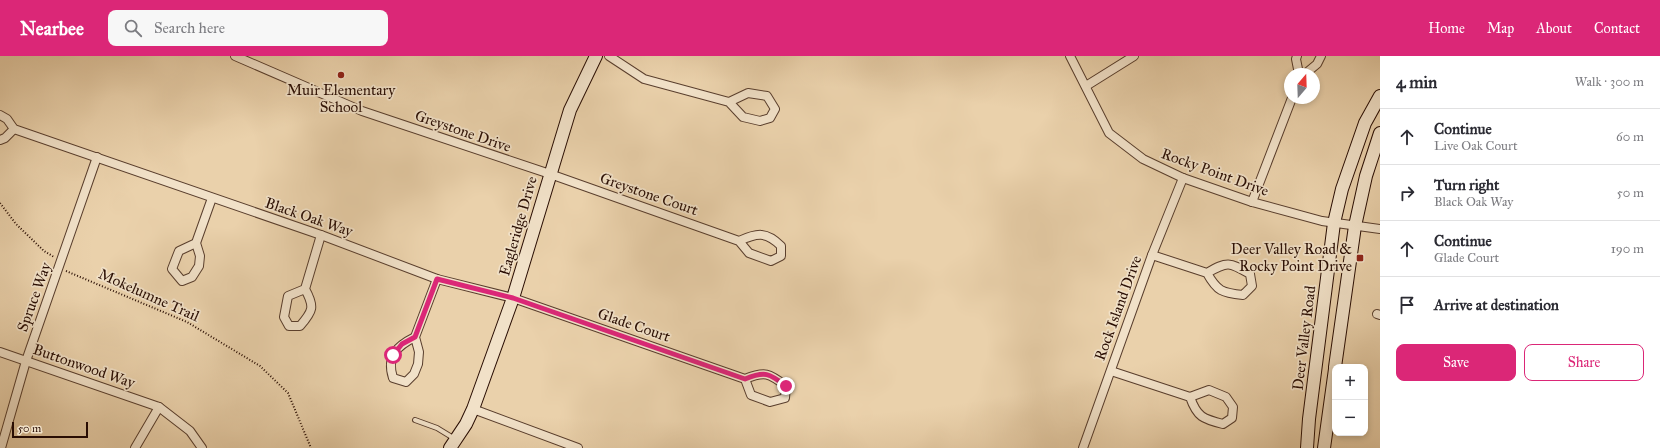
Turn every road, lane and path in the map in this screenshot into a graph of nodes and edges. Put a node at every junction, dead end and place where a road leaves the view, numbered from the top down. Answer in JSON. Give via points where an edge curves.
{"nodes":[{"id":1,"x":236,"y":56,"type":"edge"},
{"id":2,"x":596,"y":56,"type":"edge"},
{"id":3,"x":609,"y":56,"type":"edge"},
{"id":4,"x":1070,"y":56,"type":"edge"},
{"id":5,"x":1134,"y":56,"type":"edge"},
{"id":6,"x":1297,"y":56,"type":"edge"},
{"id":7,"x":1321,"y":56,"type":"edge"},
{"id":8,"x":1298,"y":68,"type":"edge"},
{"id":9,"x":1312,"y":68,"type":"edge"},
{"id":10,"x":1086,"y":86,"type":"junction"},
{"id":11,"x":1380,"y":96,"type":"edge"},
{"id":12,"x":728,"y":102,"type":"junction"},
{"id":13,"x":1290,"y":104,"type":"edge"},
{"id":14,"x":0,"y":115,"type":"edge"},
{"id":15,"x":14,"y":129,"type":"junction"},
{"id":16,"x":1380,"y":133,"type":"edge"},
{"id":17,"x":0,"y":140,"type":"edge"},
{"id":18,"x":97,"y":157,"type":"junction"},
{"id":19,"x":550,"y":174,"type":"junction"},
{"id":20,"x":1183,"y":178,"type":"junction"},
{"id":21,"x":212,"y":198,"type":"junction"},
{"id":22,"x":1252,"y":202,"type":"junction"},
{"id":23,"x":0,"y":203,"type":"edge"},
{"id":24,"x":1334,"y":223,"type":"junction"},
{"id":25,"x":1355,"y":226,"type":"junction"},
{"id":26,"x":1380,"y":229,"type":"edge"},
{"id":27,"x":321,"y":235,"type":"junction"},
{"id":28,"x":739,"y":241,"type":"junction"},
{"id":29,"x":196,"y":243,"type":"junction"},
{"id":30,"x":1152,"y":255,"type":"junction"},
{"id":31,"x":60,"y":265,"type":"junction"},
{"id":32,"x":1207,"y":273,"type":"junction"},
{"id":33,"x":437,"y":279,"type":"junction"},
{"id":34,"x":305,"y":289,"type":"junction"},
{"id":35,"x":513,"y":298,"type":"junction"},
{"id":36,"x":415,"y":337,"type":"junction"},
{"id":37,"x":0,"y":352,"type":"edge"},
{"id":38,"x":26,"y":361,"type":"junction"},
{"id":39,"x":1336,"y":364,"type":"edge"},
{"id":40,"x":1110,"y":371,"type":"junction"},
{"id":41,"x":745,"y":379,"type":"junction"},
{"id":42,"x":1332,"y":390,"type":"edge"},
{"id":43,"x":1190,"y":398,"type":"junction"},
{"id":44,"x":159,"y":407,"type":"junction"},
{"id":45,"x":473,"y":409,"type":"junction"},
{"id":46,"x":415,"y":420,"type":"dead end"},
{"id":47,"x":453,"y":444,"type":"edge"},
{"id":48,"x":1,"y":448,"type":"edge"},
{"id":49,"x":135,"y":448,"type":"edge"},
{"id":50,"x":202,"y":448,"type":"edge"},
{"id":51,"x":311,"y":448,"type":"edge"},
{"id":52,"x":578,"y":448,"type":"edge"},
{"id":53,"x":1083,"y":448,"type":"edge"},
{"id":54,"x":1307,"y":448,"type":"edge"},
{"id":55,"x":1324,"y":448,"type":"edge"}],
"edges":[{"from":1,"to":19,"type":"street","name":"Greystone Drive","via":[[362,111]]},
{"from":2,"to":19,"type":"main road","name":"Eagleridge Drive","via":[[570,110]]},
{"from":3,"to":12,"type":"street","via":[[644,79]]},
{"from":4,"to":10,"type":"street","name":"Rocky Point Drive"},
{"from":5,"to":10,"type":"street"},
{"from":6,"to":8,"type":"street"},
{"from":7,"to":9,"type":"street"},
{"from":10,"to":20,"type":"street","name":"Rocky Point Drive","via":[[1109,133],[1142,159]]},
{"from":11,"to":24,"type":"main road","name":"Deer Valley Road","via":[[1365,123],[1342,189]]},
{"from":12,"to":12,"type":"street","via":[[743,117],[760,122],[770,118],[775,109],[767,96],[748,93]]},
{"from":13,"to":22,"type":"street"},
{"from":14,"to":15,"type":"street","via":[[7,119]]},
{"from":15,"to":17,"type":"street"},
{"from":15,"to":18,"type":"street","name":"Black Oak Way"},
{"from":16,"to":25,"type":"main road","via":[[1366,176]]},
{"from":18,"to":21,"type":"street","name":"Black Oak Way"},
{"from":18,"to":31,"type":"street","name":"Spruce Way"},
{"from":19,"to":28,"type":"street","name":"Greystone Court"},
{"from":19,"to":35,"type":"main road","name":"Eagleridge Drive"},
{"from":20,"to":22,"type":"street","name":"Rocky Point Drive"},
{"from":20,"to":30,"type":"street","name":"Rock Island Drive"},
{"from":21,"to":27,"type":"street","name":"Black Oak Way"},
{"from":21,"to":29,"type":"street"},
{"from":22,"to":24,"type":"street","name":"Rocky Point Drive"},
{"from":23,"to":31,"type":"path","name":"Mokelumne Trail","via":[[16,224]]},
{"from":24,"to":25,"type":"street","name":"Rocky Point Drive"},
{"from":24,"to":54,"type":"main road","name":"Deer Valley Road"},
{"from":25,"to":26,"type":"street","name":"Rocky Point Drive"},
{"from":25,"to":39,"type":"main road"},
{"from":27,"to":33,"type":"street","name":"Black Oak Way"},
{"from":27,"to":34,"type":"street"},
{"from":28,"to":28,"type":"street","name":"Greystone Court","via":[[749,253],[771,261],[781,256],[781,246],[773,238],[755,234]]},
{"from":29,"to":29,"type":"street","via":[[179,251],[172,269],[182,281],[192,277],[199,266],[200,256]]},
{"from":30,"to":32,"type":"street"},
{"from":30,"to":40,"type":"street","name":"Rock Island Drive"},
{"from":31,"to":38,"type":"street","name":"Spruce Way"},
{"from":31,"to":51,"type":"path","name":"Mokelumne Trail","via":[[67,272],[187,322],[260,366],[288,393]]},
{"from":32,"to":32,"type":"street","via":[[1215,286],[1228,294],[1243,296],[1252,286],[1250,274],[1234,265],[1223,264]]},
{"from":33,"to":35,"type":"street","name":"Black Oak Way"},
{"from":33,"to":36,"type":"street"},
{"from":34,"to":34,"type":"street","via":[[288,296],[284,318],[289,326],[300,326],[310,314],[312,301]]},
{"from":35,"to":41,"type":"street","name":"Glade Court"},
{"from":35,"to":45,"type":"main road","name":"Eagleridge Drive"},
{"from":36,"to":36,"type":"street","via":[[402,344],[393,355],[393,378],[406,382],[414,374],[419,352]]},
{"from":37,"to":38,"type":"street","name":"Buttonwood Way"},
{"from":38,"to":44,"type":"street","name":"Buttonwood Way"},
{"from":38,"to":48,"type":"street","name":"Spruce Way"},
{"from":40,"to":43,"type":"street"},
{"from":40,"to":53,"type":"street","name":"Rock Island Drive"},
{"from":41,"to":41,"type":"street","via":[[751,395],[770,402],[785,398],[786,386],[773,376],[760,373]]},
{"from":42,"to":55,"type":"main road"},
{"from":43,"to":43,"type":"street","via":[[1195,411],[1207,420],[1223,424],[1232,418],[1233,407],[1226,397],[1209,390]]},
{"from":44,"to":49,"type":"street"},
{"from":44,"to":50,"type":"street","name":"Buttonwood Way","via":[[190,431]]},
{"from":45,"to":47,"type":"main road","name":"Eagleridge Drive"},
{"from":45,"to":52,"type":"street"},
{"from":46,"to":47,"type":"lane","via":[[437,428]]}]}
